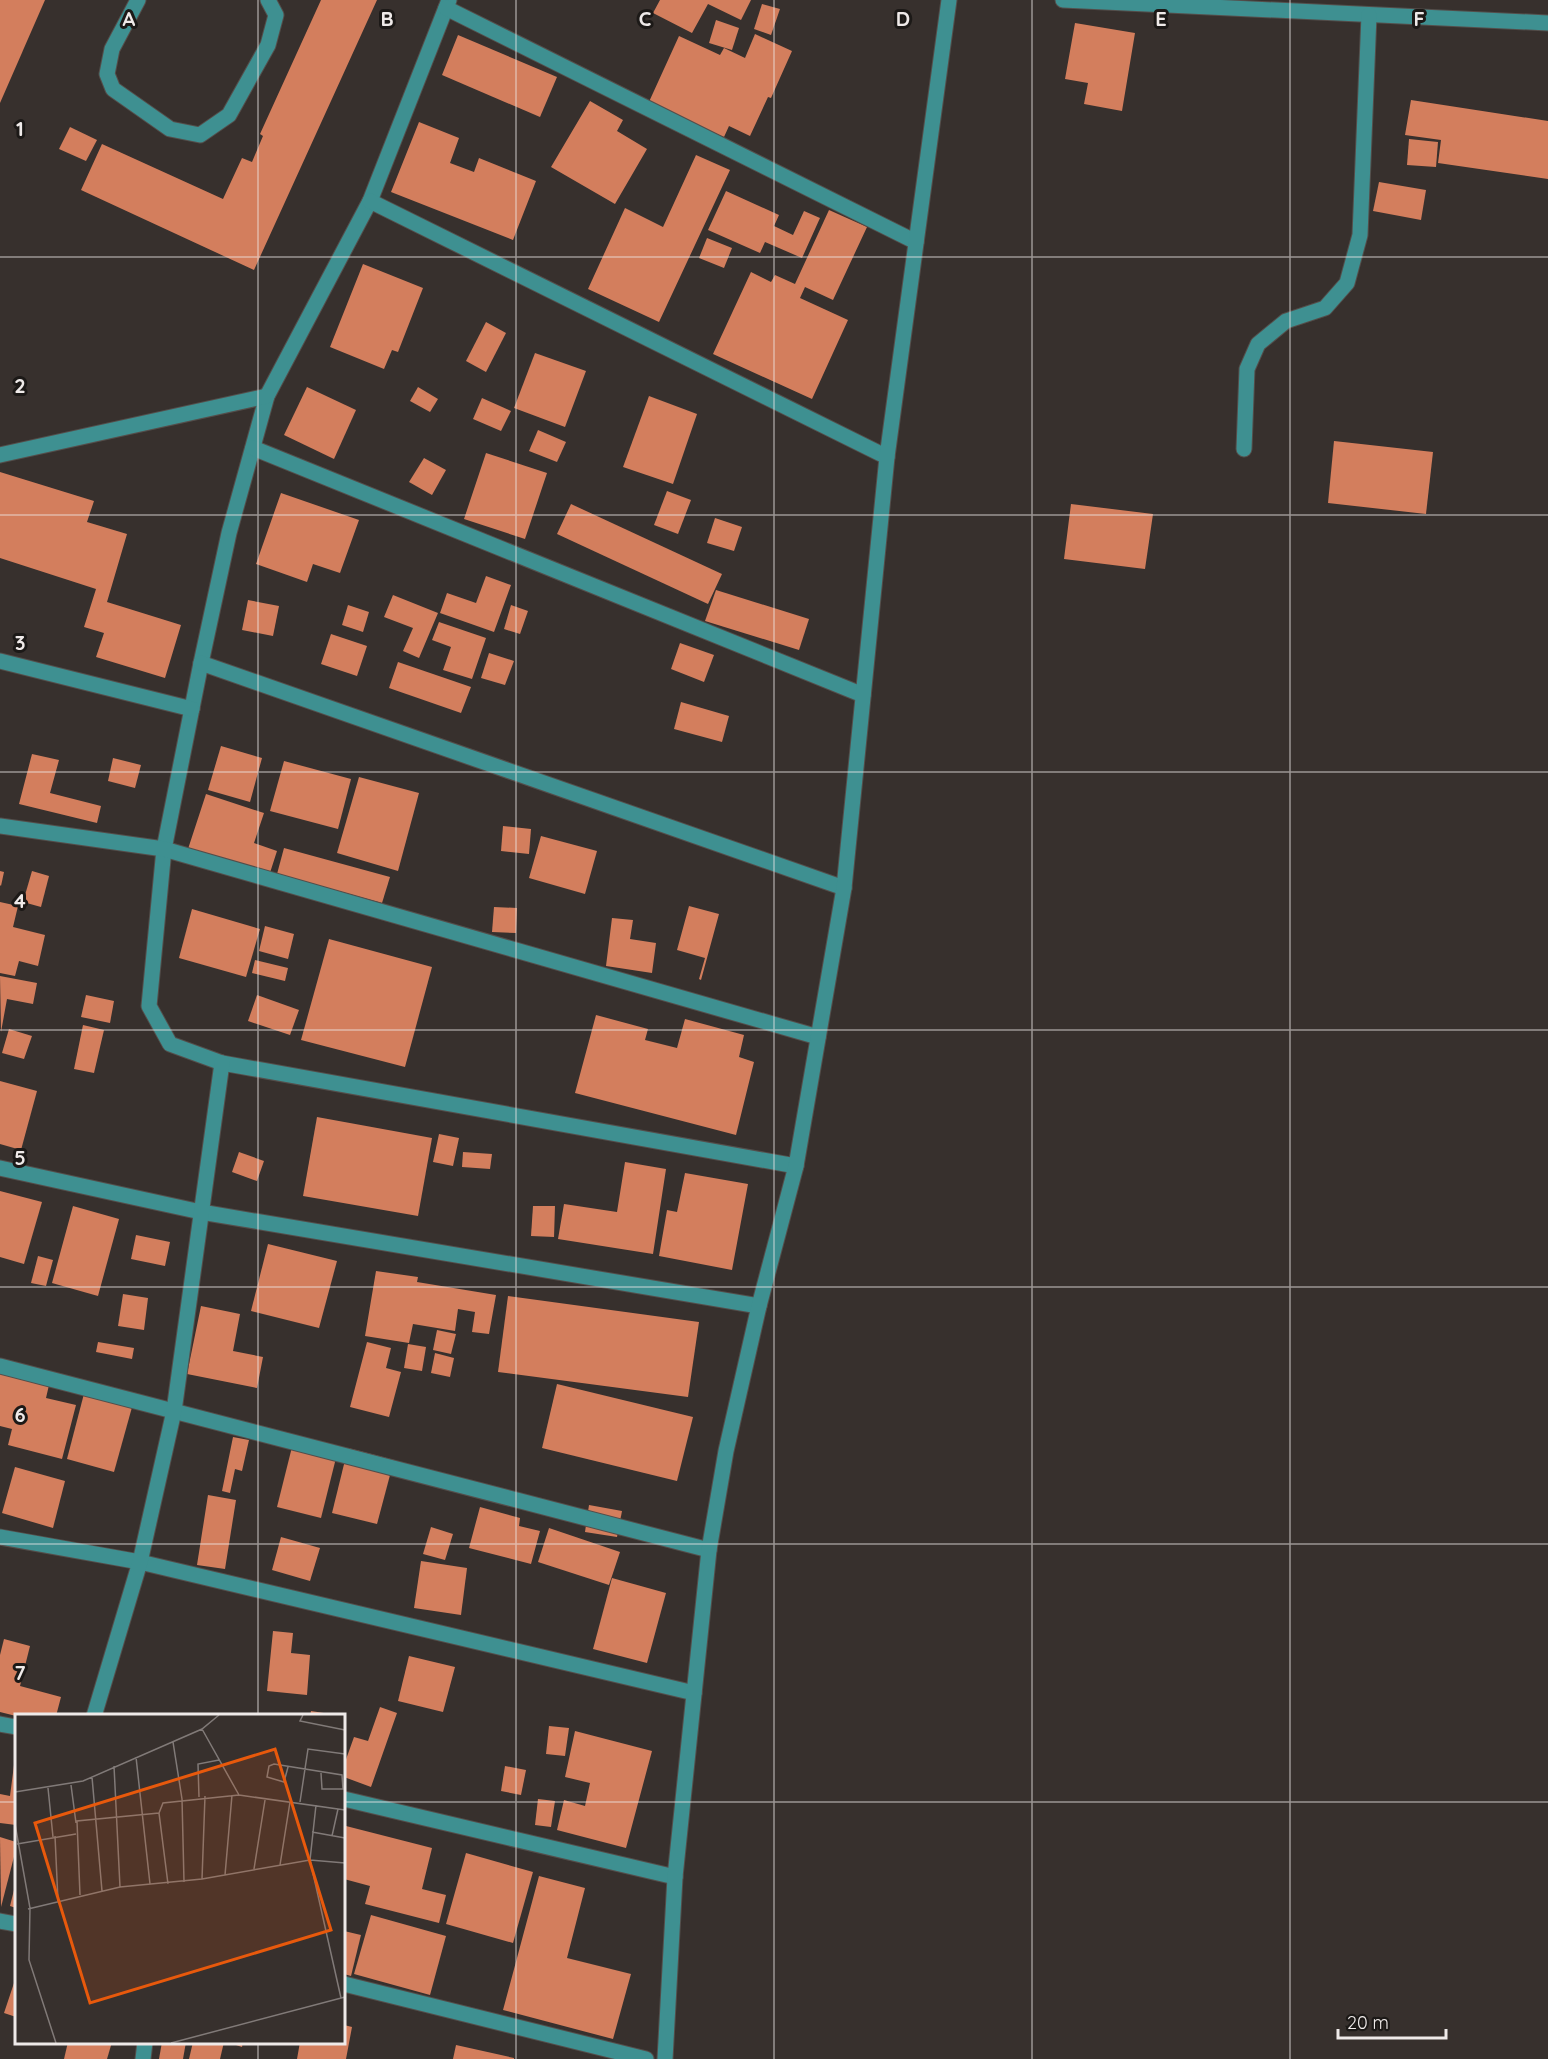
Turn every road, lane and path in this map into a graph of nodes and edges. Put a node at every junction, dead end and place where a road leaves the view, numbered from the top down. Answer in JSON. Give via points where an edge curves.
{"nodes":[{"id":1,"x":138,"y":0,"type":"edge"},
{"id":2,"x":268,"y":0,"type":"edge"},
{"id":3,"x":950,"y":0,"type":"edge"},
{"id":4,"x":1063,"y":0,"type":"edge"},
{"id":5,"x":448,"y":4,"type":"edge"},
{"id":6,"x":1369,"y":15,"type":"junction"},
{"id":7,"x":1548,"y":23,"type":"edge"},
{"id":8,"x":370,"y":201,"type":"junction"},
{"id":9,"x":916,"y":242,"type":"junction"},
{"id":10,"x":267,"y":396,"type":"junction"},
{"id":11,"x":253,"y":448,"type":"junction"},
{"id":12,"x":1244,"y":449,"type":"dead end"},
{"id":13,"x":0,"y":455,"type":"edge"},
{"id":14,"x":886,"y":457,"type":"junction"},
{"id":15,"x":0,"y":661,"type":"edge"},
{"id":16,"x":201,"y":663,"type":"junction"},
{"id":17,"x":863,"y":695,"type":"junction"},
{"id":18,"x":192,"y":709,"type":"junction"},
{"id":19,"x":0,"y":826,"type":"edge"},
{"id":20,"x":164,"y":849,"type":"junction"},
{"id":21,"x":844,"y":888,"type":"junction"},
{"id":22,"x":819,"y":1037,"type":"junction"},
{"id":23,"x":222,"y":1063,"type":"junction"},
{"id":24,"x":796,"y":1166,"type":"junction"},
{"id":25,"x":0,"y":1168,"type":"edge"},
{"id":26,"x":201,"y":1212,"type":"junction"},
{"id":27,"x":759,"y":1306,"type":"junction"},
{"id":28,"x":0,"y":1366,"type":"edge"},
{"id":29,"x":174,"y":1411,"type":"junction"},
{"id":30,"x":0,"y":1537,"type":"edge"},
{"id":31,"x":709,"y":1550,"type":"junction"},
{"id":32,"x":140,"y":1562,"type":"junction"},
{"id":33,"x":694,"y":1693,"type":"junction"},
{"id":34,"x":95,"y":1714,"type":"edge"},
{"id":35,"x":0,"y":1724,"type":"edge"},
{"id":36,"x":15,"y":1727,"type":"edge"},
{"id":37,"x":345,"y":1799,"type":"edge"},
{"id":38,"x":675,"y":1877,"type":"junction"},
{"id":39,"x":0,"y":1921,"type":"edge"},
{"id":40,"x":15,"y":1924,"type":"edge"},
{"id":41,"x":345,"y":1984,"type":"edge"},
{"id":42,"x":144,"y":2044,"type":"edge"},
{"id":43,"x":143,"y":2059,"type":"edge"},
{"id":44,"x":645,"y":2059,"type":"edge"},
{"id":45,"x":665,"y":2059,"type":"edge"}],
"edges":[{"from":1,"to":2,"type":"street","via":[[112,50],[107,74],[113,89],[170,129],[200,135],[229,115],[268,45],[276,15]]},
{"from":3,"to":9,"type":"street"},
{"from":4,"to":6,"type":"street"},
{"from":5,"to":8,"type":"street"},
{"from":5,"to":9,"type":"street"},
{"from":6,"to":7,"type":"street"},
{"from":6,"to":12,"type":"street","via":[[1360,235],[1347,283],[1325,308],[1286,321],[1257,344],[1247,369]]},
{"from":8,"to":10,"type":"street"},
{"from":8,"to":14,"type":"street"},
{"from":9,"to":14,"type":"street"},
{"from":10,"to":11,"type":"street"},
{"from":10,"to":13,"type":"street"},
{"from":11,"to":16,"type":"street","via":[[229,533]]},
{"from":11,"to":17,"type":"street"},
{"from":14,"to":17,"type":"street"},
{"from":15,"to":18,"type":"street"},
{"from":16,"to":18,"type":"street"},
{"from":16,"to":21,"type":"street"},
{"from":17,"to":21,"type":"street"},
{"from":18,"to":20,"type":"street"},
{"from":19,"to":20,"type":"street"},
{"from":20,"to":22,"type":"street"},
{"from":20,"to":23,"type":"street","via":[[149,1006],[170,1044]]},
{"from":21,"to":22,"type":"street"},
{"from":22,"to":24,"type":"street"},
{"from":23,"to":24,"type":"street"},
{"from":23,"to":26,"type":"street"},
{"from":24,"to":27,"type":"street"},
{"from":25,"to":26,"type":"street"},
{"from":26,"to":27,"type":"street"},
{"from":26,"to":29,"type":"street"},
{"from":27,"to":31,"type":"street","via":[[726,1451]]},
{"from":28,"to":29,"type":"street"},
{"from":29,"to":31,"type":"street"},
{"from":29,"to":32,"type":"street"},
{"from":30,"to":32,"type":"street"},
{"from":31,"to":33,"type":"street"},
{"from":32,"to":33,"type":"street"},
{"from":32,"to":34,"type":"street"},
{"from":33,"to":38,"type":"street"},
{"from":35,"to":36,"type":"street"},
{"from":37,"to":38,"type":"street"},
{"from":38,"to":45,"type":"street"},
{"from":39,"to":40,"type":"street"},
{"from":41,"to":44,"type":"street"},
{"from":42,"to":43,"type":"street"}]}
